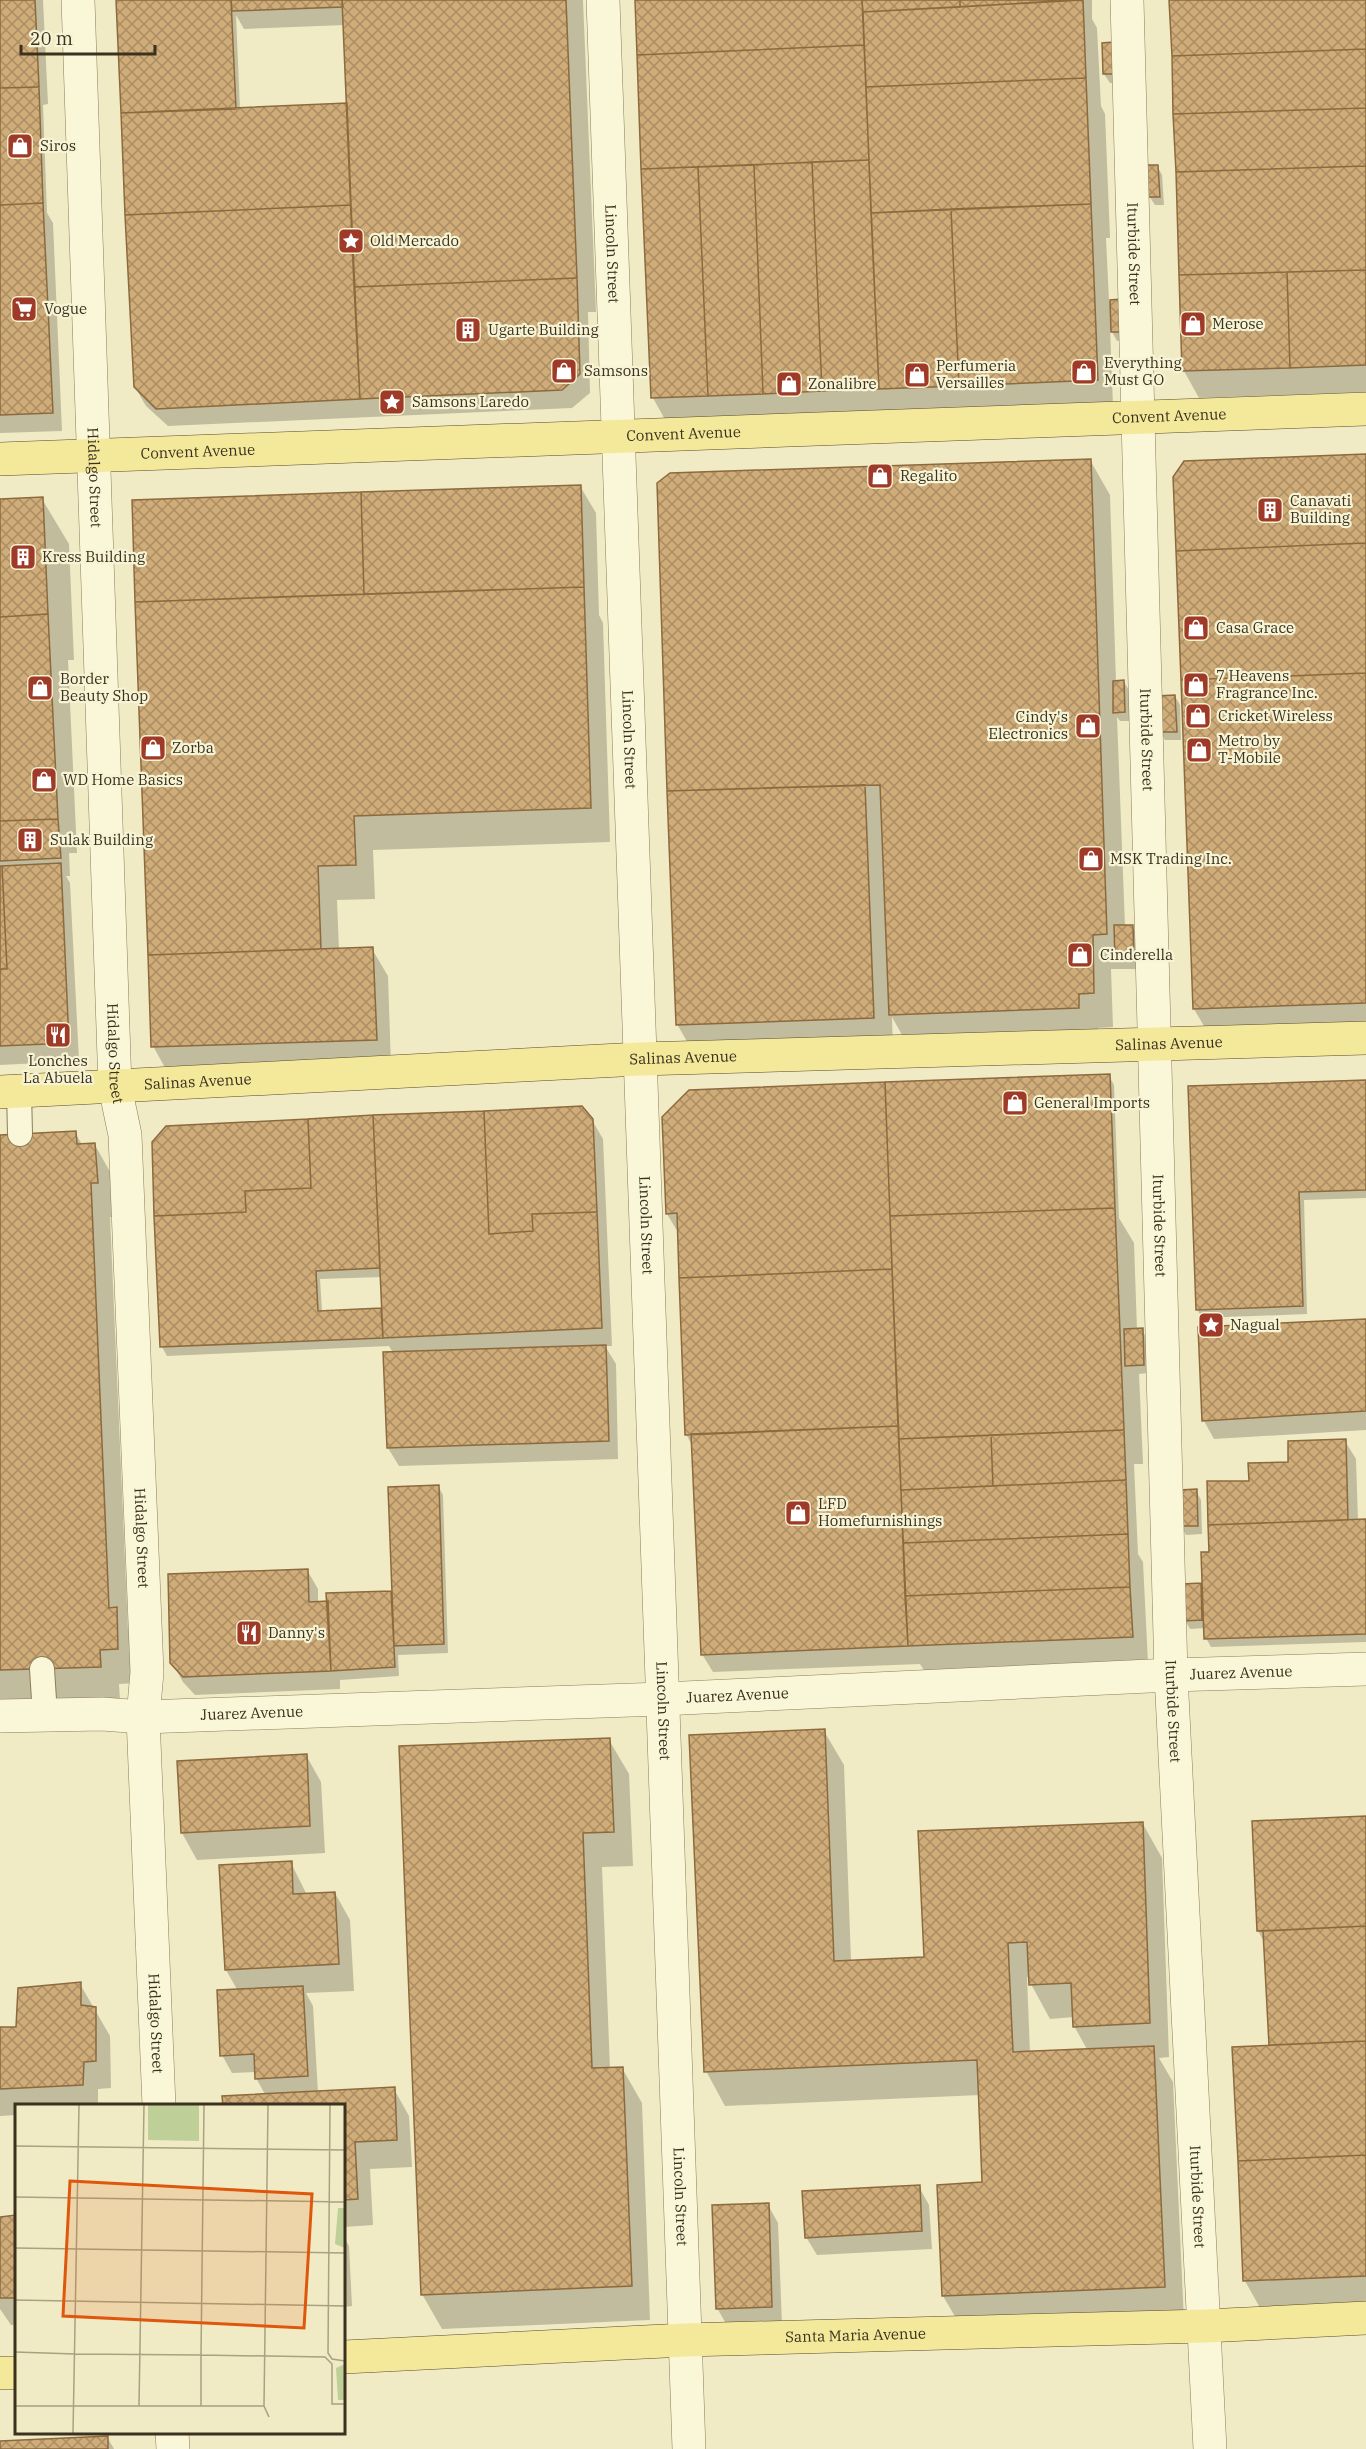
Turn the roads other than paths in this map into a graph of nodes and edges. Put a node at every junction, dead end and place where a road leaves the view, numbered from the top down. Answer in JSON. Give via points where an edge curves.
{"nodes":[{"id":1,"x":78,"y":0,"type":"edge"},
{"id":2,"x":603,"y":0,"type":"edge"},
{"id":3,"x":1126,"y":0,"type":"edge"},
{"id":4,"x":1366,"y":409,"type":"edge"},
{"id":5,"x":1139,"y":418,"type":"junction"},
{"id":6,"x":618,"y":437,"type":"junction"},
{"id":7,"x":93,"y":455,"type":"junction"},
{"id":8,"x":0,"y":459,"type":"edge"},
{"id":9,"x":1366,"y":1038,"type":"edge"},
{"id":10,"x":1155,"y":1044,"type":"junction"},
{"id":11,"x":640,"y":1059,"type":"junction"},
{"id":12,"x":116,"y":1087,"type":"junction"},
{"id":13,"x":9,"y":1092,"type":"edge"},
{"id":14,"x":20,"y":1134,"type":"dead end"},
{"id":15,"x":42,"y":1669,"type":"dead end"},
{"id":16,"x":1366,"y":1669,"type":"edge"},
{"id":17,"x":1171,"y":1675,"type":"junction"},
{"id":18,"x":662,"y":1699,"type":"junction"},
{"id":19,"x":45,"y":1715,"type":"junction"},
{"id":20,"x":0,"y":1716,"type":"edge"},
{"id":21,"x":142,"y":1717,"type":"junction"},
{"id":22,"x":159,"y":2104,"type":"edge"},
{"id":23,"x":1366,"y":2318,"type":"edge"},
{"id":24,"x":1205,"y":2326,"type":"junction"},
{"id":25,"x":685,"y":2340,"type":"junction"},
{"id":26,"x":345,"y":2357,"type":"edge"},
{"id":27,"x":172,"y":2434,"type":"edge"},
{"id":28,"x":173,"y":2449,"type":"edge"},
{"id":29,"x":689,"y":2449,"type":"edge"},
{"id":30,"x":1210,"y":2449,"type":"edge"}],
"edges":[{"from":1,"to":7,"type":"street","name":"Hidalgo Street"},
{"from":2,"to":6,"type":"street","name":"Lincoln Street"},
{"from":3,"to":5,"type":"street","name":"Iturbide Street"},
{"from":4,"to":5,"type":"main road","name":"Convent Avenue"},
{"from":5,"to":6,"type":"main road","name":"Convent Avenue"},
{"from":5,"to":10,"type":"street","name":"Iturbide Street"},
{"from":6,"to":7,"type":"main road","name":"Convent Avenue"},
{"from":6,"to":11,"type":"street","name":"Lincoln Street"},
{"from":7,"to":8,"type":"main road","name":"Convent Avenue"},
{"from":7,"to":12,"type":"street","name":"Hidalgo Street"},
{"from":9,"to":10,"type":"main road","name":"Salinas Avenue"},
{"from":10,"to":11,"type":"main road","name":"Salinas Avenue"},
{"from":10,"to":17,"type":"street","name":"Iturbide Street"},
{"from":11,"to":12,"type":"main road","name":"Salinas Avenue"},
{"from":11,"to":18,"type":"street","name":"Lincoln Street"},
{"from":12,"to":13,"type":"main road","name":"Salinas Avenue"},
{"from":12,"to":21,"type":"street","name":"Hidalgo Street","via":[[125,1135],[147,1672]]},
{"from":13,"to":14,"type":"lane"},
{"from":15,"to":19,"type":"lane"},
{"from":16,"to":17,"type":"street","name":"Juarez Avenue"},
{"from":17,"to":18,"type":"street","name":"Juarez Avenue"},
{"from":17,"to":24,"type":"street","name":"Iturbide Street"},
{"from":18,"to":21,"type":"street","name":"Juarez Avenue"},
{"from":18,"to":25,"type":"street","name":"Lincoln Street"},
{"from":19,"to":20,"type":"street","name":"Juarez Avenue"},
{"from":19,"to":21,"type":"street","name":"Juarez Avenue"},
{"from":21,"to":22,"type":"street","name":"Hidalgo Street"},
{"from":23,"to":24,"type":"main road","name":"Santa Maria Avenue"},
{"from":24,"to":25,"type":"main road","name":"Santa Maria Avenue"},
{"from":24,"to":30,"type":"street","name":"Iturbide Street"},
{"from":25,"to":26,"type":"main road","name":"Santa Maria Avenue"},
{"from":25,"to":29,"type":"street","name":"Lincoln Street"},
{"from":27,"to":28,"type":"street"}]}
